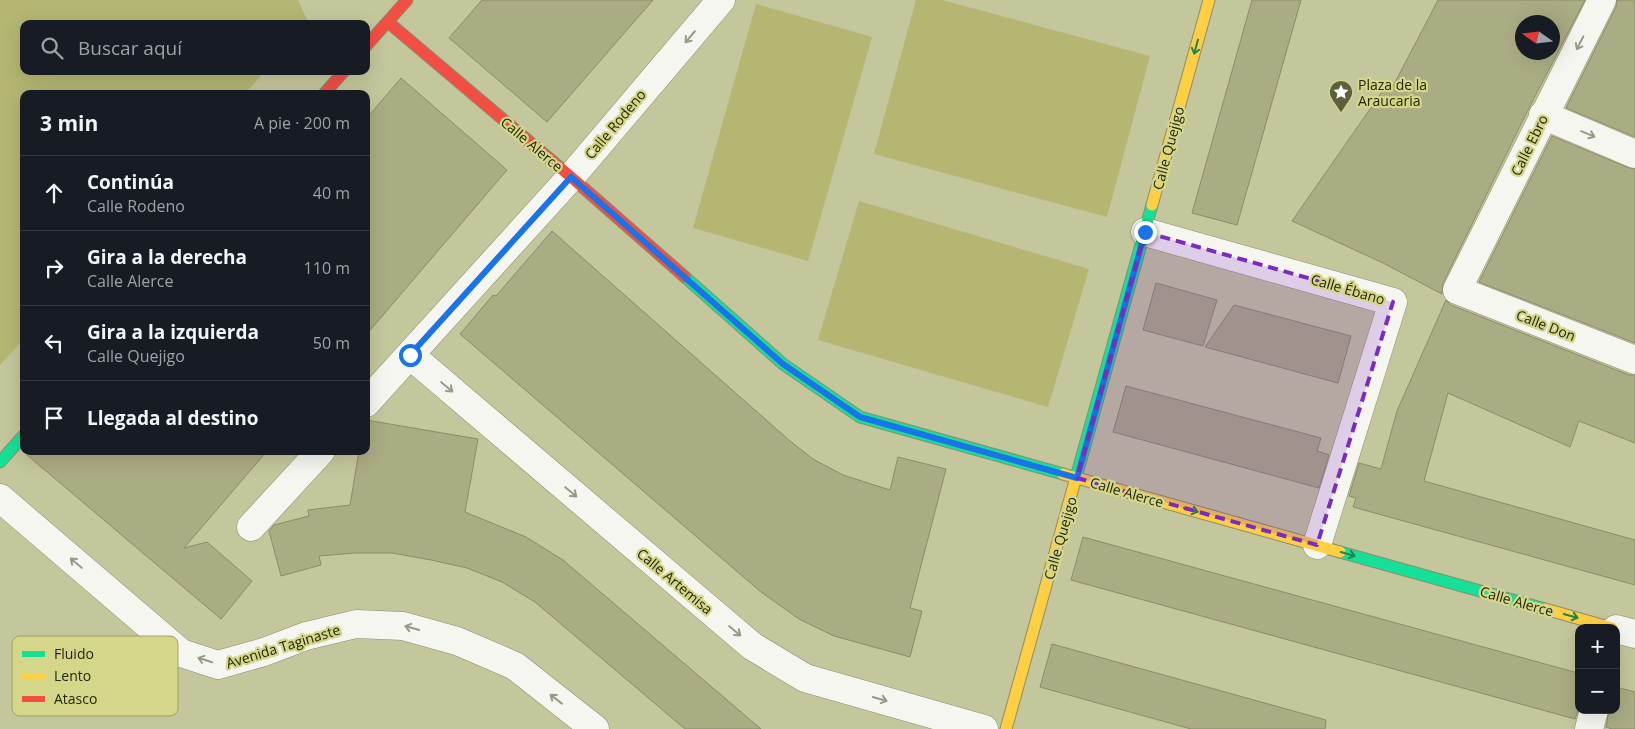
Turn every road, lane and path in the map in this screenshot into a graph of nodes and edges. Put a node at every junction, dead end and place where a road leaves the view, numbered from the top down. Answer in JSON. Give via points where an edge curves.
{"nodes":[{"id":1,"x":407,"y":0,"type":"edge"},
{"id":2,"x":722,"y":0,"type":"edge"},
{"id":3,"x":1208,"y":0,"type":"edge"},
{"id":4,"x":1602,"y":0,"type":"edge"},
{"id":5,"x":388,"y":22,"type":"junction"},
{"id":6,"x":370,"y":42,"type":"edge"},
{"id":7,"x":341,"y":75,"type":"edge"},
{"id":8,"x":327,"y":90,"type":"edge"},
{"id":9,"x":1543,"y":115,"type":"junction"},
{"id":10,"x":1635,"y":154,"type":"edge"},
{"id":11,"x":571,"y":177,"type":"junction"},
{"id":12,"x":1145,"y":232,"type":"junction"},
{"id":13,"x":1457,"y":290,"type":"joint"},
{"id":14,"x":410,"y":355,"type":"junction"},
{"id":15,"x":1635,"y":360,"type":"edge"},
{"id":16,"x":370,"y":399,"type":"edge"},
{"id":17,"x":20,"y":440,"type":"edge"},
{"id":18,"x":317,"y":455,"type":"edge"},
{"id":19,"x":0,"y":462,"type":"edge"},
{"id":20,"x":1077,"y":478,"type":"junction"},
{"id":21,"x":0,"y":498,"type":"edge"},
{"id":22,"x":251,"y":527,"type":"dead end"},
{"id":23,"x":1317,"y":545,"type":"junction"},
{"id":24,"x":1598,"y":624,"type":"edge"},
{"id":25,"x":161,"y":636,"type":"edge"},
{"id":26,"x":178,"y":650,"type":"edge"},
{"id":27,"x":1593,"y":714,"type":"edge"},
{"id":28,"x":595,"y":729,"type":"edge"},
{"id":29,"x":984,"y":729,"type":"edge"},
{"id":30,"x":1006,"y":729,"type":"edge"},
{"id":31,"x":1589,"y":729,"type":"edge"}],
"edges":[{"from":1,"to":5,"type":"street"},
{"from":2,"to":11,"type":"street","name":"Calle Rodeno","one_way":true},
{"from":3,"to":12,"type":"street","name":"Calle Quejigo","one_way":true},
{"from":4,"to":9,"type":"street","name":"Calle Ebro","one_way":true},
{"from":5,"to":6,"type":"street"},
{"from":5,"to":11,"type":"street","name":"Calle Alerce"},
{"from":7,"to":8,"type":"street"},
{"from":9,"to":10,"type":"street","one_way":true},
{"from":9,"to":13,"type":"street","name":"Calle Ebro"},
{"from":11,"to":14,"type":"street","name":"Calle Rodeno"},
{"from":11,"to":20,"type":"street","name":"Calle Alerce","via":[[783,364],[860,417]]},
{"from":12,"to":20,"type":"street","name":"Calle Quejigo"},
{"from":12,"to":23,"type":"street","name":"Calle Ébano","via":[[1393,302]]},
{"from":13,"to":15,"type":"street","name":"Calle Don"},
{"from":14,"to":16,"type":"street","name":"Calle Rodeno"},
{"from":14,"to":29,"type":"street","name":"Calle Artemisa","one_way":true,"via":[[752,646],[806,678]]},
{"from":17,"to":19,"type":"street"},
{"from":18,"to":22,"type":"street"},
{"from":20,"to":23,"type":"street","name":"Calle Alerce","one_way":true},
{"from":20,"to":30,"type":"street","name":"Calle Quejigo"},
{"from":25,"to":21,"type":"street","name":"Avenida Taginaste","one_way":true},
{"from":23,"to":24,"type":"street","name":"Calle Alerce","one_way":true},
{"from":28,"to":26,"type":"street","name":"Avenida Taginaste","one_way":true,"via":[[515,666],[457,641],[403,626],[356,624],[306,636],[218,665]]},
{"from":27,"to":31,"type":"street"}]}
